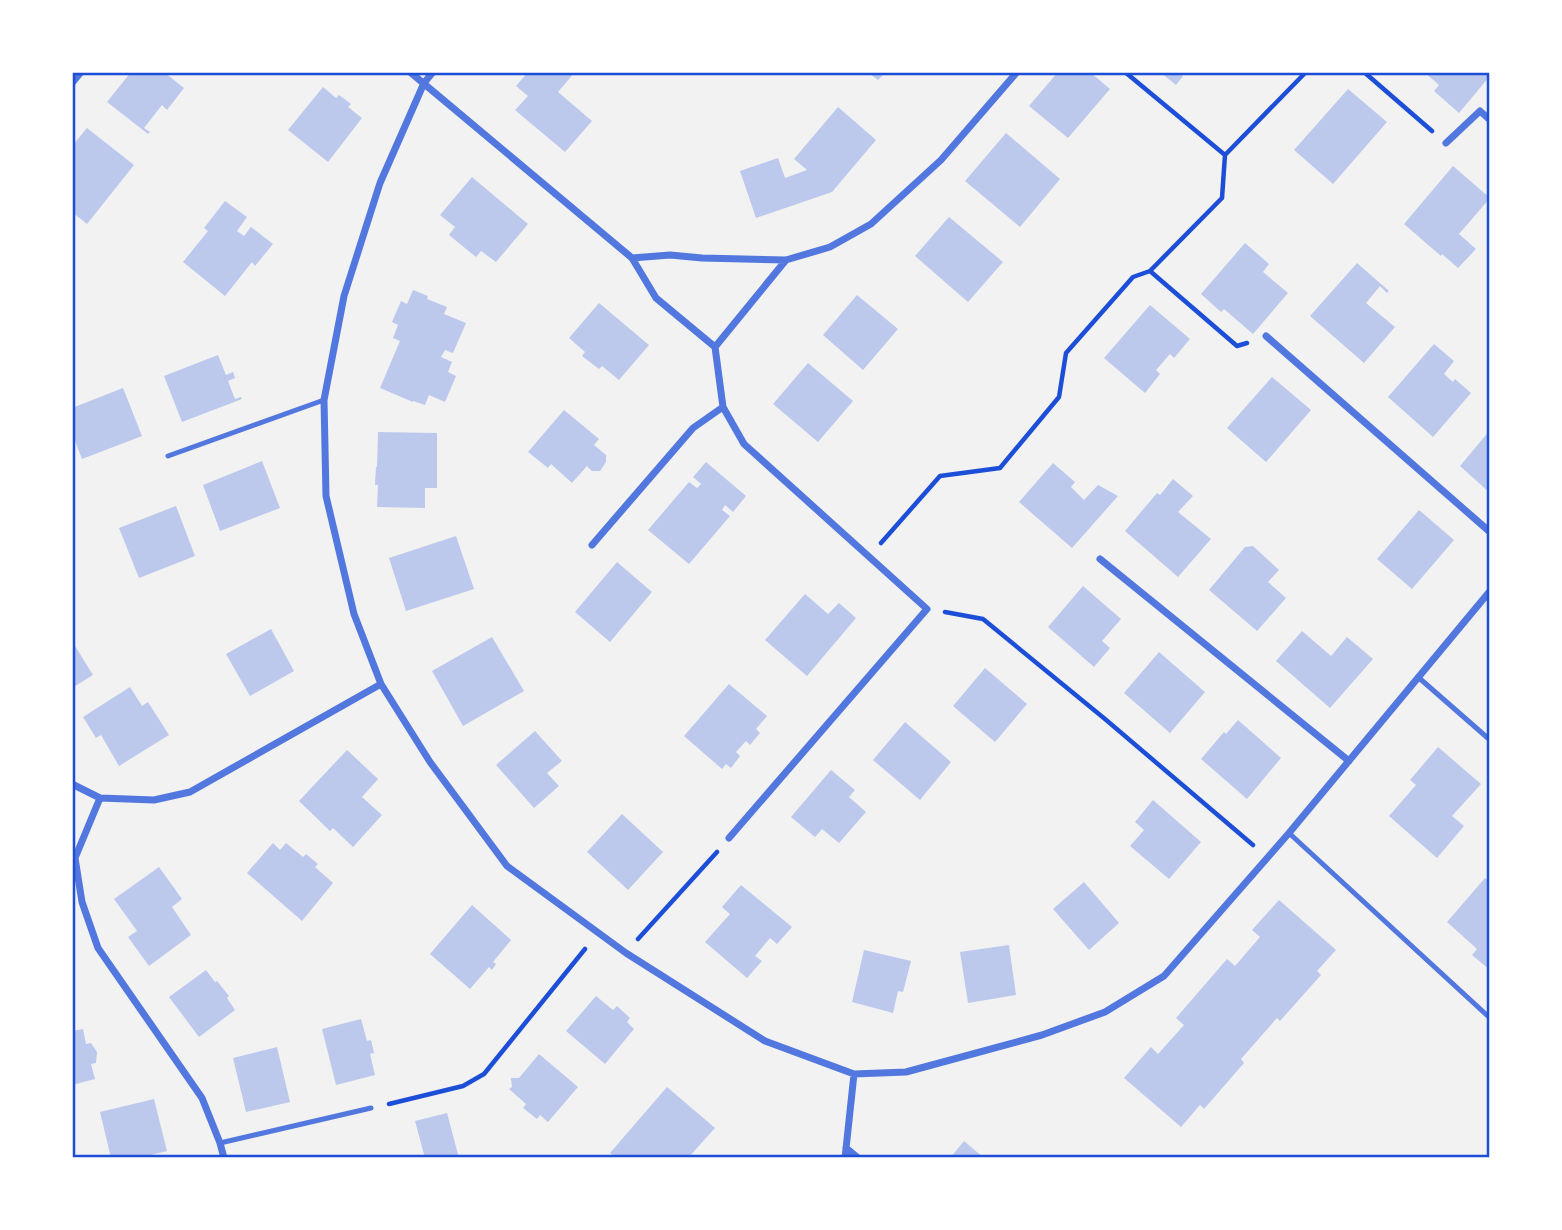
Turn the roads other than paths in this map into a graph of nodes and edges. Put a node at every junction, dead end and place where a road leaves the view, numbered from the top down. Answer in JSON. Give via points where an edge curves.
{"nodes":[{"id":1,"x":81,"y":72,"type":"edge"},
{"id":2,"x":410,"y":72,"type":"edge"},
{"id":3,"x":433,"y":72,"type":"edge"},
{"id":4,"x":1017,"y":72,"type":"edge"},
{"id":5,"x":72,"y":83,"type":"edge"},
{"id":6,"x":424,"y":83,"type":"junction"},
{"id":7,"x":1490,"y":120,"type":"edge"},
{"id":8,"x":1446,"y":143,"type":"road end"},
{"id":9,"x":632,"y":258,"type":"junction"},
{"id":10,"x":786,"y":260,"type":"junction"},
{"id":11,"x":1266,"y":336,"type":"road end"},
{"id":12,"x":715,"y":347,"type":"junction"},
{"id":13,"x":324,"y":400,"type":"junction"},
{"id":14,"x":723,"y":407,"type":"junction"},
{"id":15,"x":168,"y":456,"type":"dead end"},
{"id":16,"x":1490,"y":533,"type":"edge"},
{"id":17,"x":592,"y":545,"type":"dead end"},
{"id":18,"x":1101,"y":559,"type":"dead end"},
{"id":19,"x":1490,"y":591,"type":"edge"},
{"id":20,"x":1418,"y":677,"type":"junction"},
{"id":21,"x":381,"y":684,"type":"junction"},
{"id":22,"x":1490,"y":740,"type":"edge"},
{"id":23,"x":1349,"y":761,"type":"junction"},
{"id":24,"x":72,"y":784,"type":"edge"},
{"id":25,"x":100,"y":798,"type":"junction"},
{"id":26,"x":1289,"y":832,"type":"junction"},
{"id":27,"x":729,"y":838,"type":"road end"},
{"id":28,"x":73,"y":859,"type":"edge"},
{"id":29,"x":1490,"y":1018,"type":"edge"},
{"id":30,"x":854,"y":1074,"type":"junction"},
{"id":31,"x":371,"y":1108,"type":"road end"},
{"id":32,"x":220,"y":1143,"type":"junction"},
{"id":33,"x":846,"y":1148,"type":"junction"},
{"id":34,"x":224,"y":1158,"type":"edge"},
{"id":35,"x":845,"y":1158,"type":"edge"},
{"id":36,"x":858,"y":1158,"type":"edge"}],
"edges":[{"from":1,"to":5,"type":"street"},
{"from":2,"to":6,"type":"street"},
{"from":3,"to":6,"type":"street"},
{"from":4,"to":10,"type":"street","via":[[941,160],[871,224],[830,247]]},
{"from":6,"to":9,"type":"street"},
{"from":6,"to":13,"type":"street","via":[[380,183],[344,296]]},
{"from":7,"to":8,"type":"street","via":[[1480,111]]},
{"from":9,"to":10,"type":"street"},
{"from":9,"to":12,"type":"street","via":[[656,298]]},
{"from":10,"to":12,"type":"street"},
{"from":11,"to":16,"type":"street"},
{"from":12,"to":14,"type":"street"},
{"from":13,"to":15,"type":"lane"},
{"from":13,"to":21,"type":"street","via":[[326,496],[354,614]]},
{"from":14,"to":17,"type":"street","via":[[693,428]]},
{"from":14,"to":27,"type":"street","via":[[744,444],[927,609]]},
{"from":18,"to":23,"type":"street"},
{"from":19,"to":20,"type":"street"},
{"from":20,"to":22,"type":"lane"},
{"from":20,"to":23,"type":"street"},
{"from":21,"to":25,"type":"street","via":[[190,792],[154,800]]},
{"from":21,"to":30,"type":"street","via":[[430,762],[507,866],[626,953],[765,1041]]},
{"from":23,"to":26,"type":"street"},
{"from":24,"to":25,"type":"street"},
{"from":25,"to":28,"type":"street"},
{"from":26,"to":29,"type":"lane"},
{"from":26,"to":30,"type":"street","via":[[1164,976],[1105,1012],[1042,1035],[906,1072]]},
{"from":28,"to":32,"type":"street","via":[[98,948],[202,1098]]},
{"from":30,"to":33,"type":"street"},
{"from":31,"to":32,"type":"lane"},
{"from":32,"to":34,"type":"street"},
{"from":33,"to":35,"type":"street"},
{"from":33,"to":36,"type":"street"}]}
